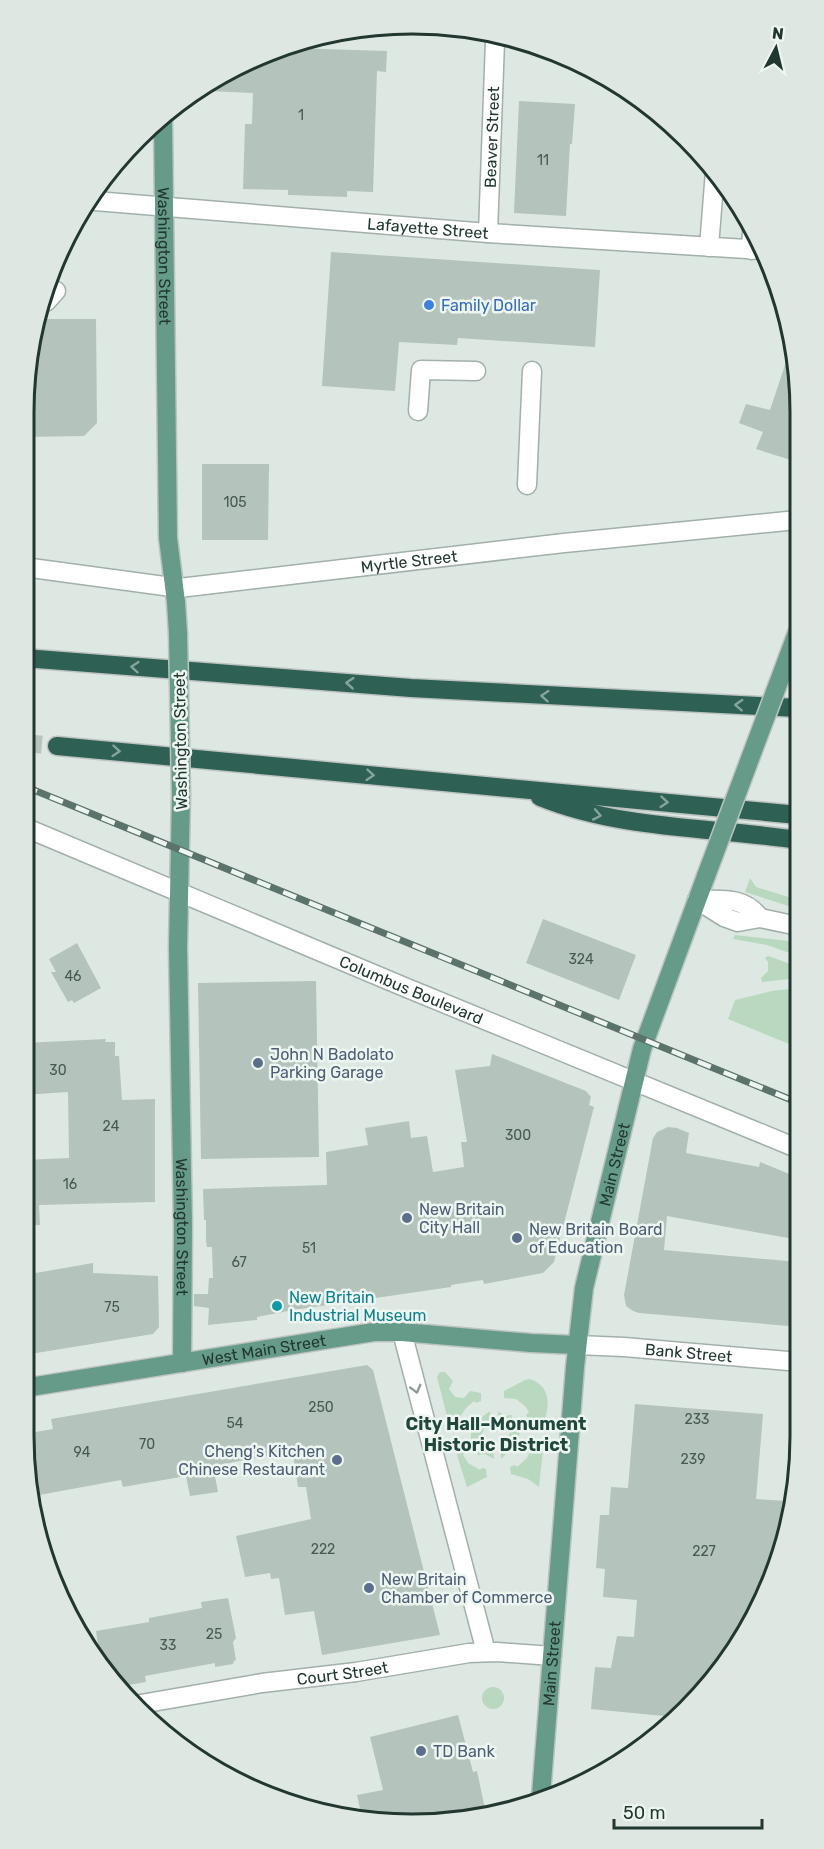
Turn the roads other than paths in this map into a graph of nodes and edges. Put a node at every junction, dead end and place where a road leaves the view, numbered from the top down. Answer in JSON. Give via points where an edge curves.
{"nodes":[{"id":1,"x":495,"y":44,"type":"edge"},
{"id":2,"x":163,"y":128,"type":"edge"},
{"id":3,"x":714,"y":186,"type":"edge"},
{"id":4,"x":99,"y":201,"type":"edge"},
{"id":5,"x":164,"y":207,"type":"junction"},
{"id":6,"x":488,"y":233,"type":"junction"},
{"id":7,"x":709,"y":247,"type":"junction"},
{"id":8,"x":753,"y":250,"type":"edge"},
{"id":9,"x":476,"y":371,"type":"dead end"},
{"id":10,"x":532,"y":371,"type":"dead end"},
{"id":11,"x":418,"y":411,"type":"dead end"},
{"id":12,"x":527,"y":485,"type":"dead end"},
{"id":13,"x":790,"y":521,"type":"edge"},
{"id":14,"x":34,"y":568,"type":"edge"},
{"id":15,"x":174,"y":588,"type":"junction"},
{"id":16,"x":790,"y":654,"type":"edge"},
{"id":17,"x":34,"y":659,"type":"edge"},
{"id":18,"x":790,"y":708,"type":"edge"},
{"id":19,"x":57,"y":746,"type":"tunnel mouth"},
{"id":20,"x":522,"y":789,"type":"junction"},
{"id":21,"x":790,"y":814,"type":"edge"},
{"id":22,"x":34,"y":831,"type":"edge"},
{"id":23,"x":790,"y":839,"type":"edge"},
{"id":24,"x":179,"y":892,"type":"junction"},
{"id":25,"x":697,"y":900,"type":"junction"},
{"id":26,"x":790,"y":924,"type":"edge"},
{"id":27,"x":633,"y":1081,"type":"junction"},
{"id":28,"x":790,"y":1145,"type":"edge"},
{"id":29,"x":402,"y":1332,"type":"junction"},
{"id":30,"x":577,"y":1345,"type":"junction"},
{"id":31,"x":790,"y":1361,"type":"edge"},
{"id":32,"x":182,"y":1363,"type":"junction"},
{"id":33,"x":34,"y":1386,"type":"edge"},
{"id":34,"x":486,"y":1652,"type":"junction"},
{"id":35,"x":552,"y":1656,"type":"junction"},
{"id":36,"x":144,"y":1703,"type":"edge"},
{"id":37,"x":542,"y":1791,"type":"edge"}],
"edges":[{"from":1,"to":6,"type":"street","name":"Beaver Street"},
{"from":2,"to":5,"type":"main road","name":"Washington Street"},
{"from":3,"to":7,"type":"street"},
{"from":4,"to":5,"type":"street","name":"Lafayette Street"},
{"from":5,"to":6,"type":"street","name":"Lafayette Street"},
{"from":5,"to":15,"type":"main road","name":"Washington Street","via":[[168,538]]},
{"from":6,"to":7,"type":"street","name":"Lafayette Street"},
{"from":7,"to":8,"type":"street","name":"Lafayette Street"},
{"from":9,"to":11,"type":"street","via":[[421,370]]},
{"from":10,"to":12,"type":"street"},
{"from":13,"to":15,"type":"street","name":"Myrtle Street"},
{"from":14,"to":15,"type":"street","name":"Myrtle Street"},
{"from":15,"to":24,"type":"main road","name":"Washington Street","bridge":true,"via":[[181,795]]},
{"from":16,"to":25,"type":"main road","name":"Main Street","bridge":true},
{"from":18,"to":17,"type":"highway","one_way":true,"via":[[457,690]]},
{"from":19,"to":20,"type":"highway","one_way":true},
{"from":20,"to":21,"type":"highway","one_way":true},
{"from":20,"to":23,"type":"highway","one_way":true,"via":[[607,817]]},
{"from":22,"to":24,"type":"street","name":"Columbus Boulevard"},
{"from":24,"to":27,"type":"street","name":"Columbus Boulevard"},
{"from":24,"to":32,"type":"main road","name":"Washington Street"},
{"from":25,"to":26,"type":"street","via":[[738,922],[760,918]]},
{"from":25,"to":27,"type":"main road","name":"Main Street"},
{"from":27,"to":28,"type":"street","name":"Columbus Boulevard"},
{"from":27,"to":30,"type":"main road","name":"Main Street","via":[[587,1272]]},
{"from":29,"to":30,"type":"main road","name":"West Main Street"},
{"from":29,"to":32,"type":"main road","name":"West Main Street","via":[[357,1334]]},
{"from":29,"to":34,"type":"street","one_way":true},
{"from":30,"to":31,"type":"street","name":"Bank Street"},
{"from":30,"to":35,"type":"main road","name":"Main Street"},
{"from":32,"to":33,"type":"main road","name":"West Main Street"},
{"from":34,"to":35,"type":"street","name":"Court Street"},
{"from":34,"to":36,"type":"street","name":"Court Street"},
{"from":35,"to":37,"type":"main road","name":"Main Street"}]}
